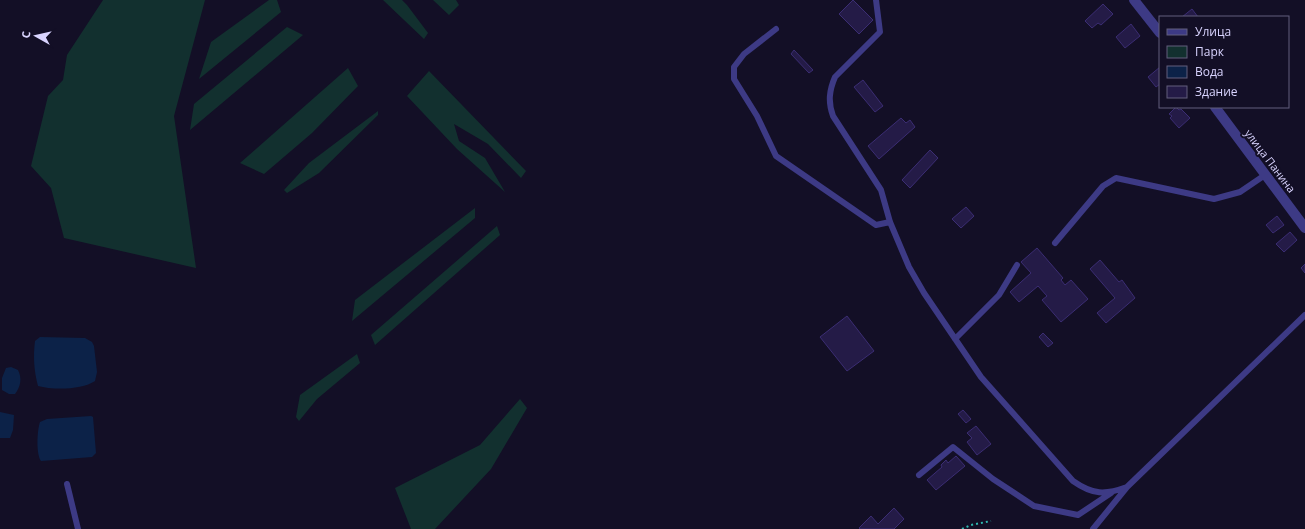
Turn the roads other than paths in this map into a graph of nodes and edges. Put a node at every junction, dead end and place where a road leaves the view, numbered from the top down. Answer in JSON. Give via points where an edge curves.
{"nodes":[{"id":1,"x":876,"y":0,"type":"edge"},
{"id":2,"x":1134,"y":0,"type":"edge"},
{"id":3,"x":776,"y":29,"type":"dead end"},
{"id":4,"x":1159,"y":32,"type":"edge"},
{"id":5,"x":1216,"y":108,"type":"edge"},
{"id":6,"x":1265,"y":175,"type":"junction"},
{"id":7,"x":890,"y":222,"type":"junction"},
{"id":8,"x":1305,"y":228,"type":"edge"},
{"id":9,"x":1055,"y":243,"type":"dead end"},
{"id":10,"x":1017,"y":266,"type":"dead end"},
{"id":11,"x":1305,"y":315,"type":"edge"},
{"id":12,"x":955,"y":339,"type":"junction"},
{"id":13,"x":919,"y":475,"type":"dead end"},
{"id":14,"x":67,"y":484,"type":"dead end"},
{"id":15,"x":1127,"y":487,"type":"junction"},
{"id":16,"x":1112,"y":492,"type":"junction"},
{"id":17,"x":78,"y":529,"type":"edge"},
{"id":18,"x":1092,"y":529,"type":"edge"}],
"edges":[{"from":1,"to":7,"type":"lane","via":[[880,32],[835,77],[829,97],[833,116],[881,190]]},
{"from":2,"to":4,"type":"street"},
{"from":3,"to":7,"type":"lane","via":[[744,54],[734,67],[734,79],[757,116],[776,156],[876,225]]},
{"from":5,"to":6,"type":"street","name":"улица Панина"},
{"from":6,"to":8,"type":"street","name":"улица Панина"},
{"from":6,"to":9,"type":"lane","via":[[1240,192],[1214,199],[1116,178],[1103,186]]},
{"from":7,"to":12,"type":"lane","via":[[909,268]]},
{"from":10,"to":12,"type":"lane","via":[[999,295]]},
{"from":11,"to":15,"type":"lane"},
{"from":12,"to":16,"type":"lane","via":[[980,377],[1073,481],[1082,488],[1092,491]]},
{"from":13,"to":16,"type":"lane","via":[[953,447],[993,479],[1034,506],[1078,515]]},
{"from":14,"to":17,"type":"lane"},
{"from":15,"to":16,"type":"lane"},
{"from":15,"to":18,"type":"lane"}]}
